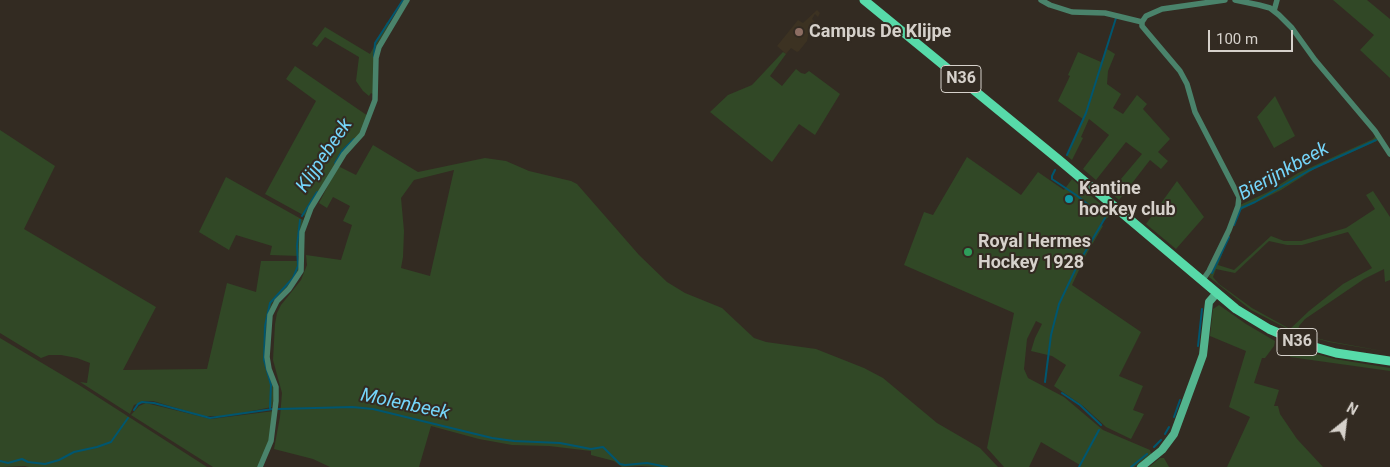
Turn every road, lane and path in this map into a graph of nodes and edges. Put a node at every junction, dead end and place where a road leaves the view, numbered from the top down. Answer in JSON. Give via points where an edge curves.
{"nodes":[{"id":1,"x":407,"y":0,"type":"edge"},
{"id":2,"x":864,"y":0,"type":"edge"},
{"id":3,"x":1040,"y":0,"type":"edge"},
{"id":4,"x":1225,"y":0,"type":"edge"},
{"id":5,"x":1235,"y":0,"type":"edge"},
{"id":6,"x":1277,"y":0,"type":"edge"},
{"id":7,"x":1274,"y":11,"type":"junction"},
{"id":8,"x":1142,"y":22,"type":"junction"},
{"id":9,"x":1390,"y":154,"type":"edge"},
{"id":10,"x":1202,"y":281,"type":"junction"},
{"id":11,"x":1216,"y":294,"type":"junction"},
{"id":12,"x":1390,"y":361,"type":"edge"},
{"id":13,"x":260,"y":467,"type":"edge"},
{"id":14,"x":1141,"y":467,"type":"edge"}],
"edges":[{"from":1,"to":13,"type":"street","via":[[379,47],[375,100],[362,134],[344,154],[312,208],[302,232],[300,271],[270,315],[267,356],[276,387],[275,408],[271,441]]},
{"from":2,"to":10,"type":"main road","number":"N36"},
{"from":3,"to":8,"type":"street","via":[[1072,12],[1105,13]]},
{"from":4,"to":8,"type":"street","via":[[1162,9],[1146,16]]},
{"from":5,"to":7,"type":"street"},
{"from":6,"to":7,"type":"street"},
{"from":7,"to":9,"type":"street","via":[[1292,28]]},
{"from":8,"to":10,"type":"street","via":[[1180,71],[1195,112],[1239,197],[1229,230]]},
{"from":10,"to":11,"type":"main road","number":"N36"},
{"from":11,"to":12,"type":"main road","number":"N36","via":[[1248,317],[1291,340],[1325,350]]},
{"from":11,"to":14,"type":"street","via":[[1209,302],[1203,354],[1174,434],[1162,450]]}]}
